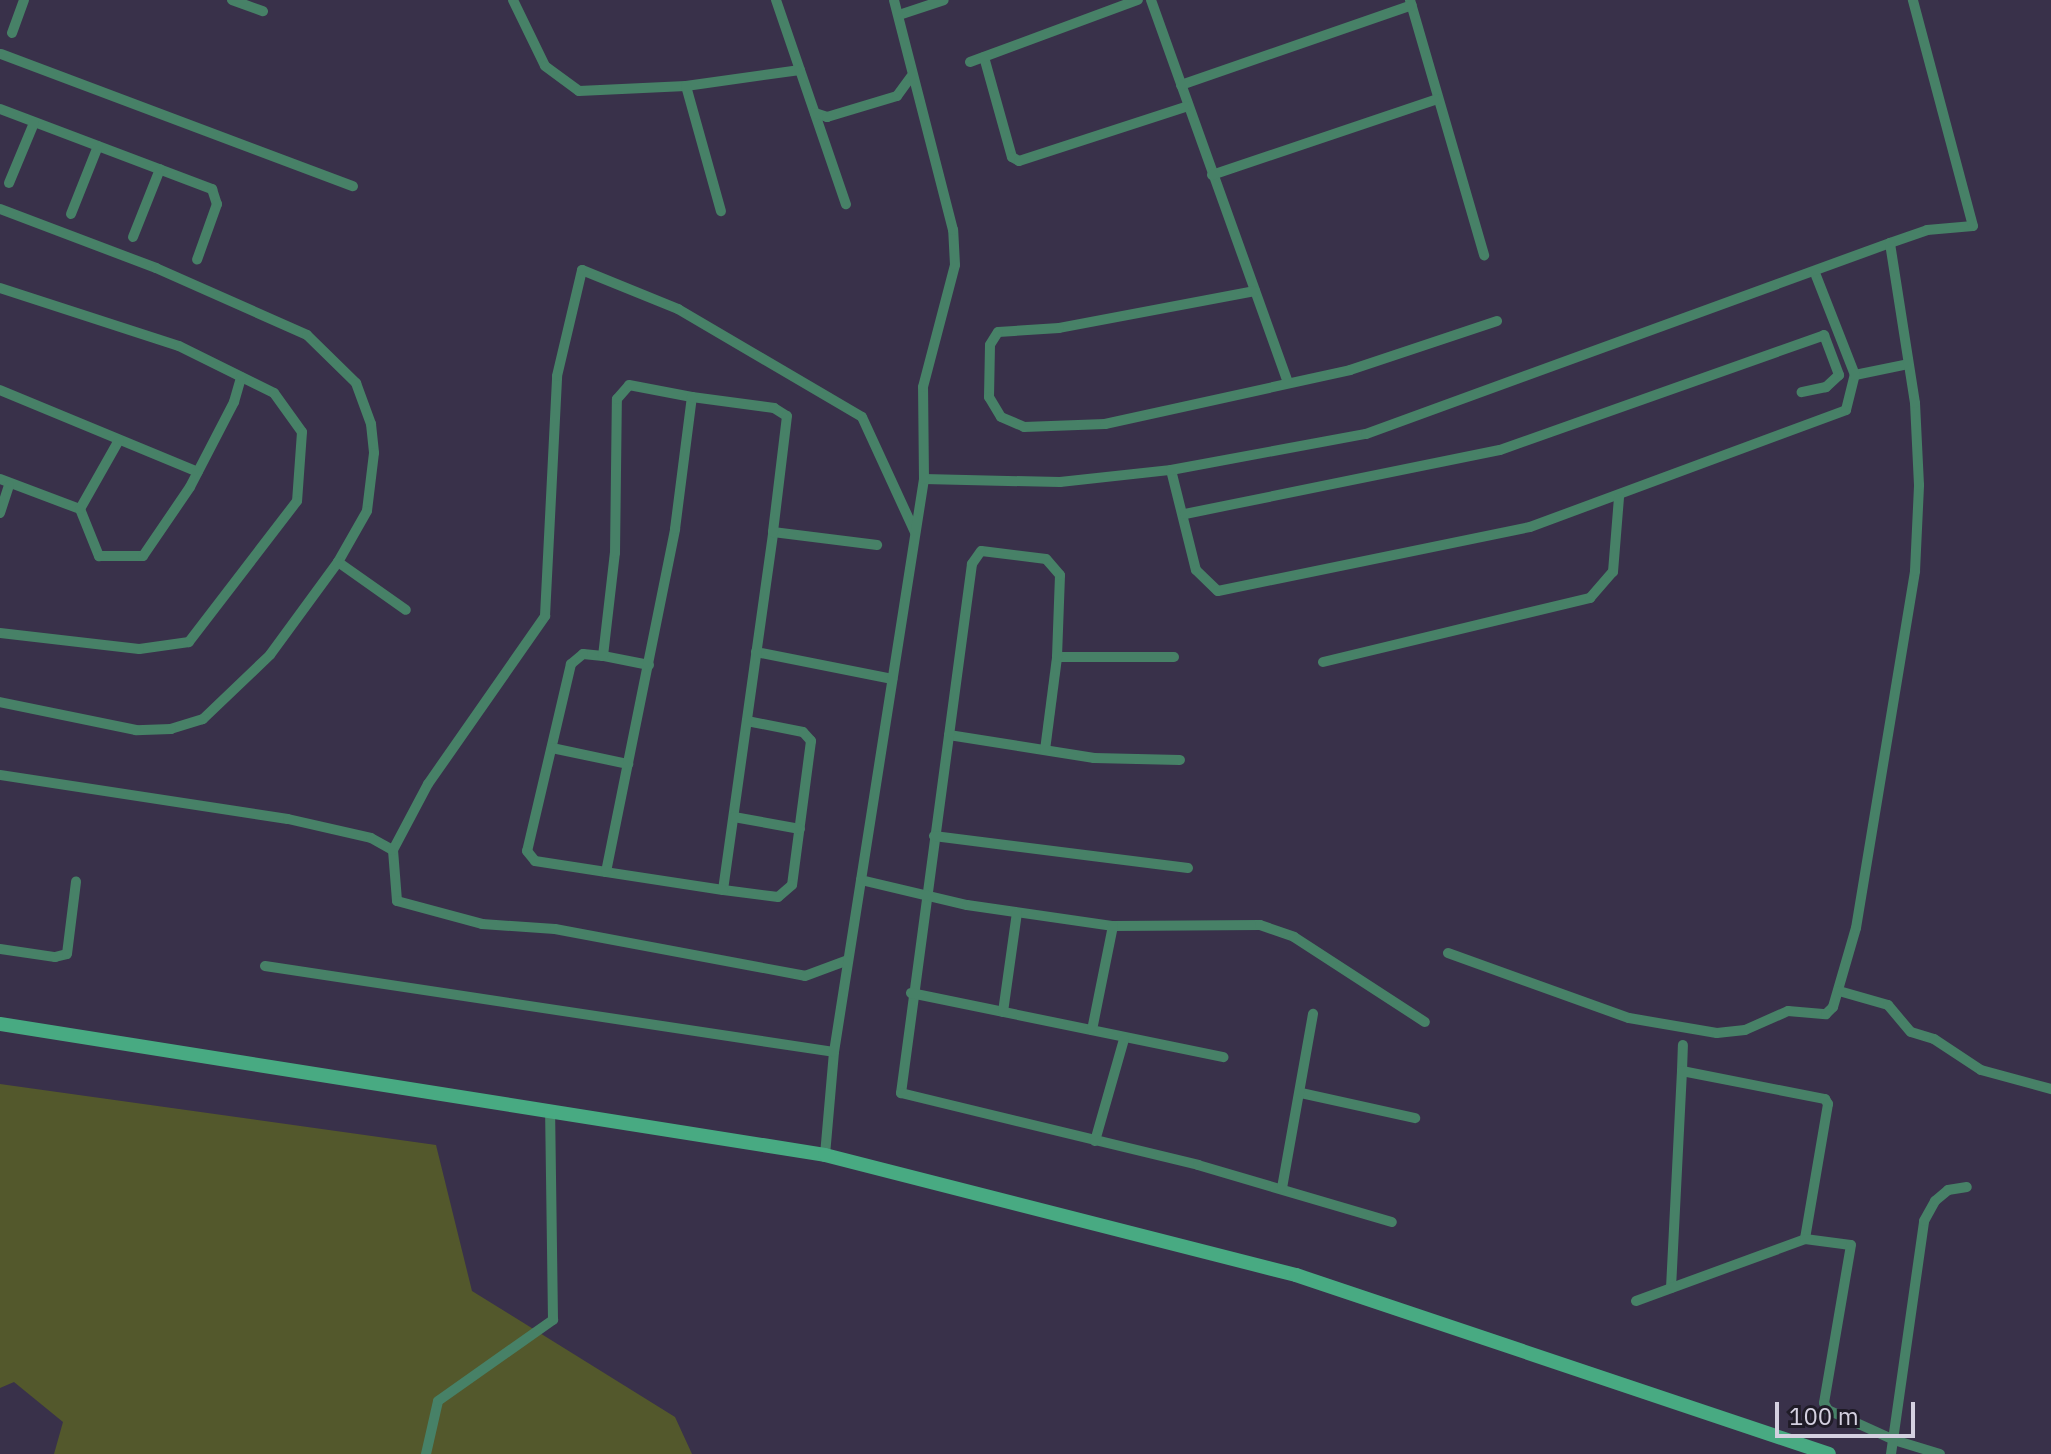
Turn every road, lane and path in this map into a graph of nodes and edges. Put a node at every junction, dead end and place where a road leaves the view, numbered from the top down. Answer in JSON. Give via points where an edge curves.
{"nodes":[{"id":1,"x":24,"y":0,"type":"edge"},
{"id":2,"x":232,"y":0,"type":"edge"},
{"id":3,"x":513,"y":0,"type":"edge"},
{"id":4,"x":776,"y":0,"type":"edge"},
{"id":5,"x":894,"y":0,"type":"edge"},
{"id":6,"x":944,"y":0,"type":"edge"},
{"id":7,"x":1138,"y":0,"type":"edge"},
{"id":8,"x":1151,"y":0,"type":"edge"},
{"id":9,"x":1913,"y":0,"type":"edge"},
{"id":10,"x":1411,"y":2,"type":"edge"},
{"id":11,"x":263,"y":11,"type":"dead end"},
{"id":12,"x":899,"y":15,"type":"junction"},
{"id":13,"x":0,"y":54,"type":"edge"},
{"id":14,"x":984,"y":57,"type":"junction"},
{"id":15,"x":970,"y":62,"type":"dead end"},
{"id":16,"x":800,"y":70,"type":"junction"},
{"id":17,"x":911,"y":77,"type":"junction"},
{"id":18,"x":1181,"y":85,"type":"junction"},
{"id":19,"x":686,"y":86,"type":"junction"},
{"id":20,"x":1438,"y":99,"type":"junction"},
{"id":21,"x":1188,"y":106,"type":"junction"},
{"id":22,"x":0,"y":109,"type":"edge"},
{"id":23,"x":815,"y":113,"type":"junction"},
{"id":24,"x":34,"y":123,"type":"junction"},
{"id":25,"x":98,"y":146,"type":"junction"},
{"id":26,"x":160,"y":169,"type":"junction"},
{"id":27,"x":1212,"y":175,"type":"junction"},
{"id":28,"x":9,"y":183,"type":"dead end"},
{"id":29,"x":353,"y":186,"type":"dead end"},
{"id":30,"x":846,"y":204,"type":"dead end"},
{"id":31,"x":0,"y":209,"type":"edge"},
{"id":32,"x":721,"y":211,"type":"dead end"},
{"id":33,"x":71,"y":214,"type":"dead end"},
{"id":34,"x":133,"y":237,"type":"dead end"},
{"id":35,"x":1890,"y":243,"type":"junction"},
{"id":36,"x":1484,"y":255,"type":"dead end"},
{"id":37,"x":197,"y":260,"type":"dead end"},
{"id":38,"x":1815,"y":273,"type":"junction"},
{"id":39,"x":0,"y":288,"type":"edge"},
{"id":40,"x":1255,"y":291,"type":"junction"},
{"id":41,"x":1497,"y":321,"type":"dead end"},
{"id":42,"x":1908,"y":364,"type":"junction"},
{"id":43,"x":1855,"y":375,"type":"junction"},
{"id":44,"x":241,"y":377,"type":"junction"},
{"id":45,"x":1288,"y":382,"type":"junction"},
{"id":46,"x":0,"y":390,"type":"edge"},
{"id":47,"x":1802,"y":392,"type":"dead end"},
{"id":48,"x":692,"y":397,"type":"junction"},
{"id":49,"x":119,"y":440,"type":"junction"},
{"id":50,"x":1171,"y":470,"type":"junction"},
{"id":51,"x":198,"y":472,"type":"junction"},
{"id":52,"x":924,"y":479,"type":"junction"},
{"id":53,"x":5,"y":482,"type":"edge"},
{"id":54,"x":1619,"y":497,"type":"junction"},
{"id":55,"x":80,"y":509,"type":"junction"},
{"id":56,"x":0,"y":513,"type":"edge"},
{"id":57,"x":1185,"y":514,"type":"junction"},
{"id":58,"x":773,"y":532,"type":"junction"},
{"id":59,"x":916,"y":534,"type":"junction"},
{"id":60,"x":877,"y":545,"type":"dead end"},
{"id":61,"x":338,"y":562,"type":"junction"},
{"id":62,"x":406,"y":610,"type":"dead end"},
{"id":63,"x":0,"y":633,"type":"edge"},
{"id":64,"x":756,"y":652,"type":"junction"},
{"id":65,"x":603,"y":656,"type":"junction"},
{"id":66,"x":1057,"y":657,"type":"junction"},
{"id":67,"x":1174,"y":657,"type":"dead end"},
{"id":68,"x":1323,"y":662,"type":"dead end"},
{"id":69,"x":649,"y":665,"type":"junction"},
{"id":70,"x":892,"y":679,"type":"junction"},
{"id":71,"x":0,"y":702,"type":"edge"},
{"id":72,"x":747,"y":721,"type":"junction"},
{"id":73,"x":949,"y":735,"type":"junction"},
{"id":74,"x":552,"y":748,"type":"junction"},
{"id":75,"x":1045,"y":750,"type":"junction"},
{"id":76,"x":1180,"y":760,"type":"dead end"},
{"id":77,"x":628,"y":764,"type":"junction"},
{"id":78,"x":0,"y":775,"type":"edge"},
{"id":79,"x":734,"y":817,"type":"junction"},
{"id":80,"x":800,"y":829,"type":"junction"},
{"id":81,"x":934,"y":836,"type":"junction"},
{"id":82,"x":393,"y":850,"type":"junction"},
{"id":83,"x":1188,"y":868,"type":"dead end"},
{"id":84,"x":606,"y":872,"type":"junction"},
{"id":85,"x":861,"y":880,"type":"junction"},
{"id":86,"x":76,"y":882,"type":"dead end"},
{"id":87,"x":723,"y":890,"type":"junction"},
{"id":88,"x":925,"y":896,"type":"junction"},
{"id":89,"x":1017,"y":913,"type":"junction"},
{"id":90,"x":1113,"y":926,"type":"junction"},
{"id":91,"x":0,"y":949,"type":"edge"},
{"id":92,"x":1448,"y":953,"type":"dead end"},
{"id":93,"x":848,"y":960,"type":"junction"},
{"id":94,"x":265,"y":966,"type":"dead end"},
{"id":95,"x":1839,"y":991,"type":"junction"},
{"id":96,"x":911,"y":993,"type":"junction"},
{"id":97,"x":1003,"y":1012,"type":"junction"},
{"id":98,"x":1313,"y":1014,"type":"dead end"},
{"id":99,"x":1425,"y":1022,"type":"dead end"},
{"id":100,"x":0,"y":1024,"type":"edge"},
{"id":101,"x":1092,"y":1030,"type":"junction"},
{"id":102,"x":1124,"y":1039,"type":"junction"},
{"id":103,"x":1683,"y":1045,"type":"dead end"},
{"id":104,"x":834,"y":1052,"type":"junction"},
{"id":105,"x":1224,"y":1057,"type":"dead end"},
{"id":106,"x":1682,"y":1071,"type":"junction"},
{"id":107,"x":2051,"y":1089,"type":"edge"},
{"id":108,"x":1301,"y":1093,"type":"junction"},
{"id":109,"x":550,"y":1112,"type":"junction"},
{"id":110,"x":1415,"y":1118,"type":"dead end"},
{"id":111,"x":1095,"y":1141,"type":"junction"},
{"id":112,"x":825,"y":1155,"type":"junction"},
{"id":113,"x":1967,"y":1187,"type":"dead end"},
{"id":114,"x":1282,"y":1188,"type":"junction"},
{"id":115,"x":1392,"y":1222,"type":"dead end"},
{"id":116,"x":1805,"y":1239,"type":"junction"},
{"id":117,"x":1671,"y":1288,"type":"junction"},
{"id":118,"x":1636,"y":1301,"type":"dead end"},
{"id":119,"x":1894,"y":1440,"type":"junction"},
{"id":120,"x":426,"y":1454,"type":"edge"},
{"id":121,"x":1829,"y":1454,"type":"edge"},
{"id":122,"x":1891,"y":1454,"type":"edge"},
{"id":123,"x":1940,"y":1454,"type":"edge"}],
"edges":[{"from":1,"to":13,"type":"street"},
{"from":2,"to":11,"type":"street"},
{"from":3,"to":19,"type":"street","via":[[545,66],[564,85],[579,91]]},
{"from":4,"to":16,"type":"street"},
{"from":5,"to":12,"type":"street"},
{"from":6,"to":12,"type":"street"},
{"from":7,"to":14,"type":"street"},
{"from":8,"to":18,"type":"street"},
{"from":9,"to":35,"type":"street","via":[[1973,226],[1927,230]]},
{"from":10,"to":18,"type":"street"},
{"from":10,"to":20,"type":"street"},
{"from":12,"to":17,"type":"street"},
{"from":13,"to":29,"type":"street"},
{"from":14,"to":15,"type":"street"},
{"from":14,"to":21,"type":"street","via":[[1014,160]]},
{"from":16,"to":19,"type":"street"},
{"from":16,"to":23,"type":"street"},
{"from":17,"to":23,"type":"street","via":[[897,96],[827,117]]},
{"from":17,"to":52,"type":"street","via":[[953,230],[955,272],[923,387]]},
{"from":18,"to":21,"type":"street"},
{"from":19,"to":32,"type":"street"},
{"from":20,"to":27,"type":"street"},
{"from":20,"to":36,"type":"street"},
{"from":21,"to":27,"type":"street"},
{"from":22,"to":24,"type":"street"},
{"from":23,"to":30,"type":"street"},
{"from":24,"to":25,"type":"street"},
{"from":24,"to":28,"type":"street"},
{"from":25,"to":26,"type":"street"},
{"from":25,"to":33,"type":"street"},
{"from":26,"to":34,"type":"street"},
{"from":26,"to":37,"type":"street","via":[[217,193]]},
{"from":27,"to":40,"type":"street"},
{"from":31,"to":61,"type":"street","via":[[156,268],[307,335],[336,361],[356,383],[366,406],[374,453],[367,511]]},
{"from":35,"to":38,"type":"street"},
{"from":35,"to":42,"type":"street"},
{"from":38,"to":43,"type":"street"},
{"from":38,"to":50,"type":"street","via":[[1366,434]]},
{"from":39,"to":44,"type":"street","via":[[179,346]]},
{"from":40,"to":45,"type":"street"},
{"from":40,"to":45,"type":"street","via":[[1059,328],[998,332],[990,345],[989,397],[1011,423],[1037,428],[1105,424]]},
{"from":41,"to":45,"type":"street","via":[[1350,370]]},
{"from":42,"to":43,"type":"street"},
{"from":42,"to":95,"type":"street","via":[[1919,485],[1913,591],[1856,928]]},
{"from":43,"to":54,"type":"street","via":[[1846,410]]},
{"from":44,"to":51,"type":"street"},
{"from":44,"to":63,"type":"street","via":[[274,393],[302,432],[297,501],[189,642],[139,649]]},
{"from":46,"to":49,"type":"street"},
{"from":47,"to":57,"type":"street","via":[[1826,387],[1839,375],[1824,335],[1500,450]]},
{"from":48,"to":58,"type":"street","via":[[774,408],[787,416]]},
{"from":48,"to":65,"type":"street","via":[[629,385],[618,392],[615,553]]},
{"from":48,"to":69,"type":"street","via":[[675,529]]},
{"from":49,"to":51,"type":"street"},
{"from":49,"to":55,"type":"street"},
{"from":50,"to":52,"type":"street","via":[[1060,482]]},
{"from":50,"to":57,"type":"street"},
{"from":51,"to":55,"type":"street","via":[[143,556],[99,556]]},
{"from":52,"to":59,"type":"street"},
{"from":53,"to":55,"type":"street"},
{"from":53,"to":56,"type":"street"},
{"from":54,"to":57,"type":"street","via":[[1518,530],[1231,591],[1218,591],[1201,579]]},
{"from":54,"to":68,"type":"street","via":[[1613,572],[1590,598]]},
{"from":58,"to":60,"type":"street"},
{"from":58,"to":64,"type":"street"},
{"from":59,"to":70,"type":"street"},
{"from":59,"to":82,"type":"street","via":[[862,417],[678,309],[582,270],[557,376],[545,616],[428,784]]},
{"from":61,"to":62,"type":"street"},
{"from":61,"to":71,"type":"street","via":[[270,655],[203,719],[171,729],[136,730]]},
{"from":64,"to":70,"type":"street"},
{"from":64,"to":72,"type":"street"},
{"from":65,"to":69,"type":"street"},
{"from":65,"to":74,"type":"street","via":[[583,654],[571,664]]},
{"from":66,"to":67,"type":"street"},
{"from":66,"to":73,"type":"street","via":[[1062,583],[1057,569],[1046,559],[989,550],[977,554]]},
{"from":66,"to":75,"type":"street"},
{"from":69,"to":77,"type":"street"},
{"from":70,"to":85,"type":"street"},
{"from":72,"to":79,"type":"street"},
{"from":72,"to":80,"type":"street","via":[[810,737]]},
{"from":73,"to":75,"type":"street"},
{"from":73,"to":81,"type":"street"},
{"from":74,"to":77,"type":"street"},
{"from":74,"to":84,"type":"street","via":[[527,851],[535,861]]},
{"from":75,"to":76,"type":"street","via":[[1106,759]]},
{"from":77,"to":84,"type":"street"},
{"from":78,"to":82,"type":"street","via":[[322,825],[371,838]]},
{"from":79,"to":80,"type":"street"},
{"from":79,"to":87,"type":"street"},
{"from":80,"to":87,"type":"street","via":[[786,895]]},
{"from":81,"to":83,"type":"street"},
{"from":81,"to":88,"type":"street"},
{"from":82,"to":93,"type":"street","via":[[397,901],[482,924],[555,929],[805,976]]},
{"from":84,"to":87,"type":"street"},
{"from":85,"to":88,"type":"street"},
{"from":85,"to":93,"type":"street"},
{"from":86,"to":91,"type":"street","via":[[67,954]]},
{"from":88,"to":89,"type":"street"},
{"from":88,"to":96,"type":"street"},
{"from":89,"to":90,"type":"street"},
{"from":89,"to":97,"type":"street"},
{"from":90,"to":99,"type":"street","via":[[1241,923],[1277,929]]},
{"from":90,"to":101,"type":"street"},
{"from":92,"to":95,"type":"street","via":[[1629,1018],[1717,1033],[1745,1030],[1788,1011],[1826,1014]]},
{"from":93,"to":104,"type":"street"},
{"from":94,"to":104,"type":"street"},
{"from":95,"to":107,"type":"street","via":[[1888,1005],[1911,1032],[1934,1039],[1981,1070]]},
{"from":96,"to":97,"type":"street"},
{"from":96,"to":111,"type":"street","via":[[901,1093]]},
{"from":97,"to":101,"type":"street"},
{"from":98,"to":108,"type":"street"},
{"from":100,"to":109,"type":"main road"},
{"from":101,"to":102,"type":"street"},
{"from":102,"to":105,"type":"street"},
{"from":102,"to":111,"type":"street"},
{"from":103,"to":106,"type":"street"},
{"from":104,"to":112,"type":"street"},
{"from":106,"to":116,"type":"street","via":[[1825,1099]]},
{"from":106,"to":117,"type":"street"},
{"from":108,"to":110,"type":"street"},
{"from":108,"to":114,"type":"street"},
{"from":109,"to":112,"type":"main road"},
{"from":109,"to":120,"type":"street","via":[[553,1320],[438,1401]]},
{"from":111,"to":114,"type":"street"},
{"from":112,"to":121,"type":"main road","via":[[1296,1275]]},
{"from":113,"to":119,"type":"street","via":[[1948,1190],[1924,1221]]},
{"from":114,"to":115,"type":"street"},
{"from":116,"to":117,"type":"street"},
{"from":116,"to":119,"type":"street","via":[[1845,1243],[1852,1250],[1824,1403],[1828,1410]]},
{"from":117,"to":118,"type":"street"},
{"from":119,"to":122,"type":"street"},
{"from":119,"to":123,"type":"street"}]}
